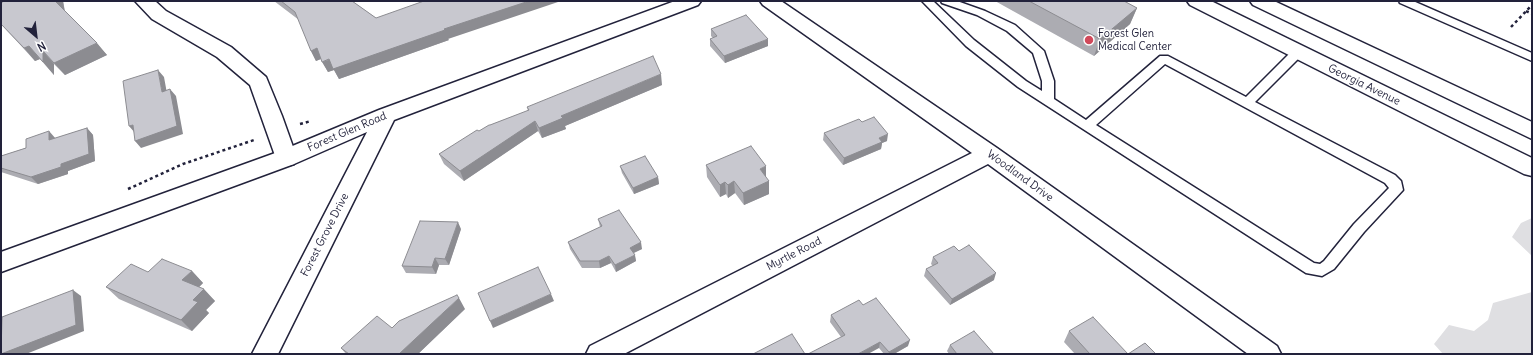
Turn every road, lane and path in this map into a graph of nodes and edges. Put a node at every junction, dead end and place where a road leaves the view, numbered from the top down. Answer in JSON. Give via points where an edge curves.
{"nodes":[{"id":1,"x":144,"y":1,"type":"edge"},
{"id":2,"x":692,"y":1,"type":"edge"},
{"id":3,"x":770,"y":1,"type":"edge"},
{"id":4,"x":927,"y":1,"type":"edge"},
{"id":5,"x":946,"y":1,"type":"edge"},
{"id":6,"x":1196,"y":1,"type":"edge"},
{"id":7,"x":1259,"y":1,"type":"edge"},
{"id":8,"x":1404,"y":1,"type":"edge"},
{"id":9,"x":1532,"y":5,"type":"edge"},
{"id":10,"x":1526,"y":11,"type":"junction"},
{"id":11,"x":1532,"y":14,"type":"edge"},
{"id":12,"x":1507,"y":31,"type":"dead end"},
{"id":13,"x":1298,"y":52,"type":"junction"},
{"id":14,"x":1532,"y":58,"type":"edge"},
{"id":15,"x":1048,"y":100,"type":"junction"},
{"id":16,"x":1247,"y":103,"type":"junction"},
{"id":17,"x":386,"y":115,"type":"junction"},
{"id":18,"x":1087,"y":126,"type":"junction"},
{"id":19,"x":1532,"y":131,"type":"edge"},
{"id":20,"x":989,"y":154,"type":"junction"},
{"id":21,"x":286,"y":158,"type":"junction"},
{"id":22,"x":1532,"y":168,"type":"edge"},
{"id":23,"x":1,"y":262,"type":"edge"},
{"id":24,"x":265,"y":354,"type":"edge"},
{"id":25,"x":600,"y":354,"type":"edge"},
{"id":26,"x":1268,"y":354,"type":"edge"}],
"edges":[{"from":1,"to":21,"type":"street","via":[[159,15],[224,52],[259,82]]},
{"from":2,"to":17,"type":"street","name":"Forest Glen Road"},
{"from":3,"to":20,"type":"street","name":"Woodland Drive"},
{"from":4,"to":15,"type":"lane","via":[[970,43],[1022,84]]},
{"from":5,"to":15,"type":"lane","via":[[982,13],[1011,28],[1038,51],[1048,81]]},
{"from":6,"to":13,"type":"street","name":"Georgia Avenue"},
{"from":7,"to":19,"type":"street"},
{"from":8,"to":14,"type":"lane"},
{"from":9,"to":10,"type":"path"},
{"from":10,"to":11,"type":"path"},
{"from":10,"to":12,"type":"path"},
{"from":13,"to":16,"type":"lane"},
{"from":13,"to":22,"type":"street","name":"Georgia Avenue"},
{"from":15,"to":18,"type":"lane"},
{"from":16,"to":18,"type":"lane","via":[[1164,59]]},
{"from":16,"to":18,"type":"lane","via":[[1390,179],[1396,185],[1396,190],[1322,270],[1311,269]]},
{"from":17,"to":21,"type":"street","name":"Forest Glen Road"},
{"from":17,"to":24,"type":"street","name":"Forest Grove Drive"},
{"from":20,"to":25,"type":"street","name":"Myrtle Road"},
{"from":20,"to":26,"type":"street","name":"Woodland Drive"},
{"from":21,"to":23,"type":"street","name":"Forest Glen Road"}]}
